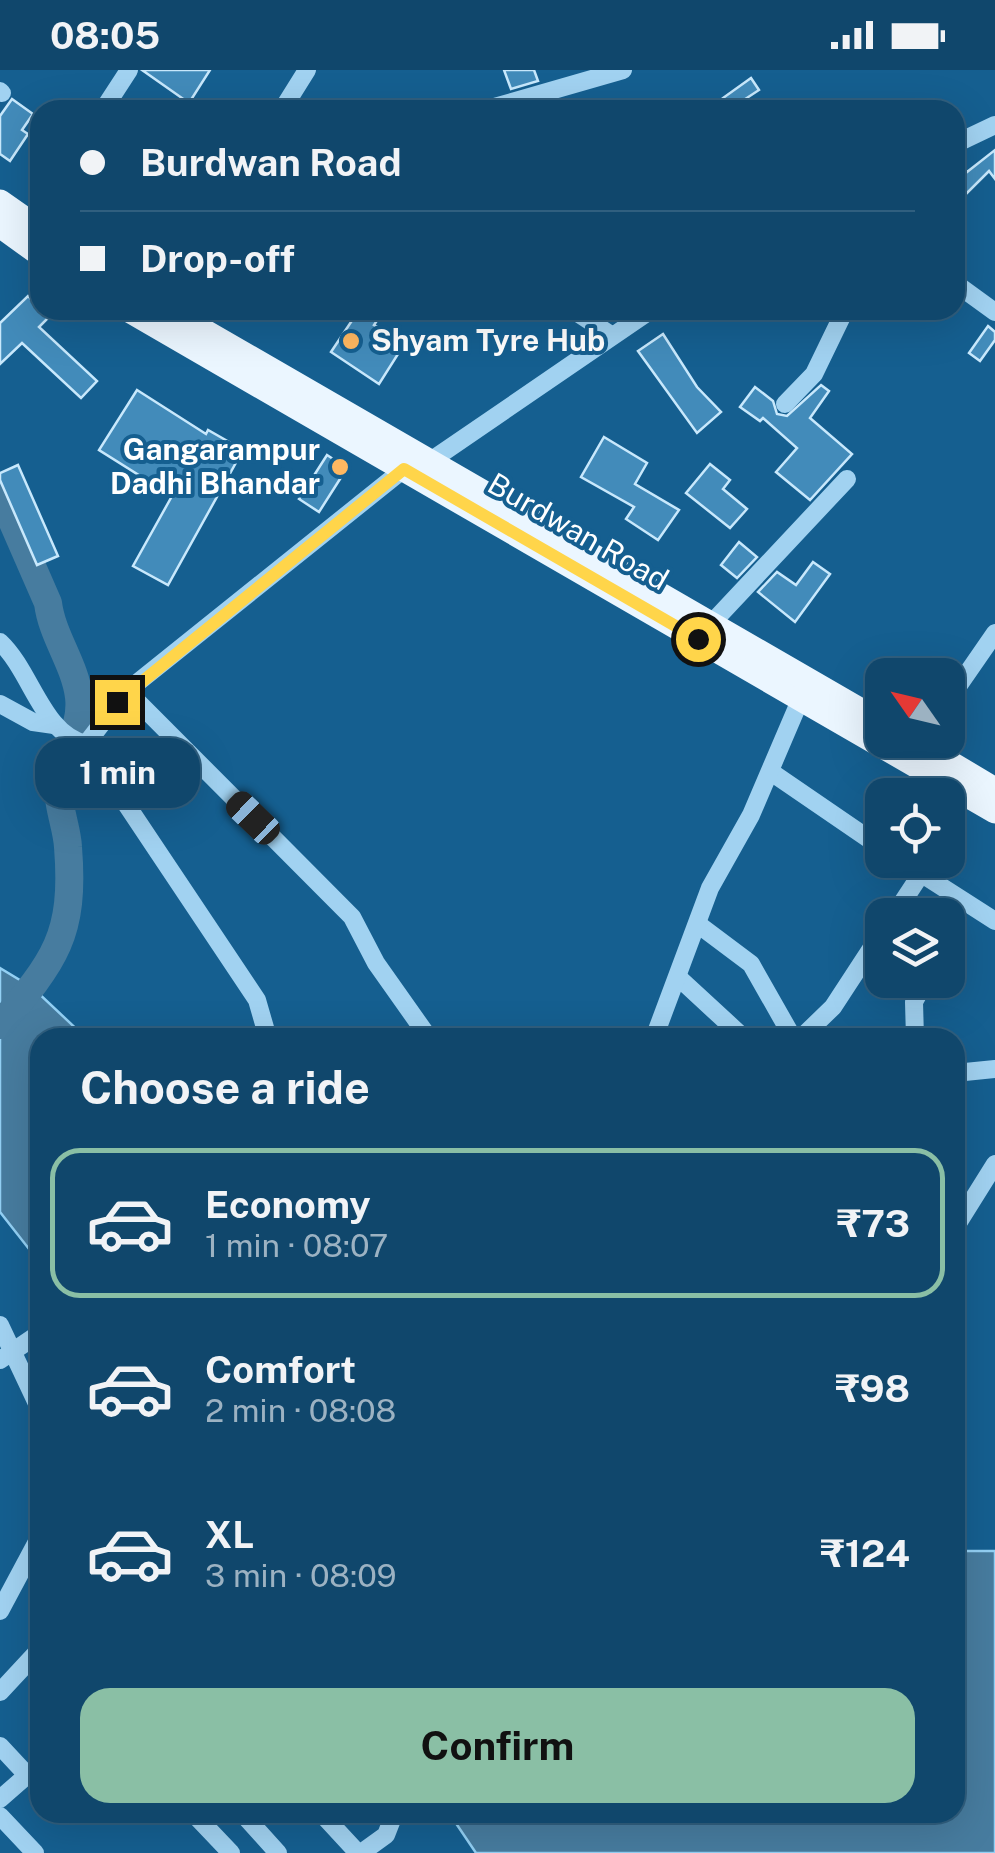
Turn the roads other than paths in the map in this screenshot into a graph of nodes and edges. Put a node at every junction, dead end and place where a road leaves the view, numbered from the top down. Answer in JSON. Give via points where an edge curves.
{"nodes":[{"id":1,"x":130,"y":70,"type":"edge"},
{"id":2,"x":307,"y":70,"type":"edge"},
{"id":3,"x":623,"y":70,"type":"edge"},
{"id":4,"x":110,"y":100,"type":"edge"},
{"id":5,"x":288,"y":100,"type":"edge"},
{"id":6,"x":519,"y":100,"type":"edge"},
{"id":7,"x":995,"y":125,"type":"edge"},
{"id":8,"x":965,"y":139,"type":"edge"},
{"id":9,"x":0,"y":202,"type":"edge"},
{"id":10,"x":30,"y":216,"type":"edge"},
{"id":11,"x":0,"y":226,"type":"edge"},
{"id":12,"x":30,"y":247,"type":"edge"},
{"id":13,"x":965,"y":291,"type":"edge"},
{"id":14,"x":995,"y":312,"type":"edge"},
{"id":15,"x":148,"y":320,"type":"edge"},
{"id":16,"x":183,"y":320,"type":"edge"},
{"id":17,"x":589,"y":320,"type":"edge"},
{"id":18,"x":634,"y":320,"type":"edge"},
{"id":19,"x":840,"y":320,"type":"edge"},
{"id":20,"x":611,"y":334,"type":"junction"},
{"id":21,"x":785,"y":404,"type":"dead end"},
{"id":22,"x":316,"y":407,"type":"junction"},
{"id":23,"x":416,"y":465,"type":"junction"},
{"id":24,"x":846,"y":479,"type":"dead end"},
{"id":25,"x":712,"y":624,"type":"junction"},
{"id":26,"x":995,"y":633,"type":"edge"},
{"id":27,"x":0,"y":642,"type":"edge"},
{"id":28,"x":965,"y":676,"type":"edge"},
{"id":29,"x":127,"y":691,"type":"junction"},
{"id":30,"x":801,"y":698,"type":"junction"},
{"id":31,"x":0,"y":704,"type":"edge"},
{"id":32,"x":865,"y":713,"type":"edge"},
{"id":33,"x":70,"y":736,"type":"junction"},
{"id":34,"x":943,"y":758,"type":"edge"},
{"id":35,"x":771,"y":772,"type":"junction"},
{"id":36,"x":995,"y":790,"type":"edge"},
{"id":37,"x":995,"y":811,"type":"edge"},
{"id":38,"x":865,"y":836,"type":"edge"},
{"id":39,"x":927,"y":878,"type":"edge"},
{"id":40,"x":995,"y":921,"type":"edge"},
{"id":41,"x":700,"y":926,"type":"junction"},
{"id":42,"x":865,"y":958,"type":"edge"},
{"id":43,"x":678,"y":978,"type":"junction"},
{"id":44,"x":916,"y":998,"type":"edge"},
{"id":45,"x":265,"y":1028,"type":"edge"},
{"id":46,"x":422,"y":1028,"type":"edge"},
{"id":47,"x":658,"y":1028,"type":"edge"},
{"id":48,"x":733,"y":1028,"type":"edge"},
{"id":49,"x":788,"y":1028,"type":"edge"},
{"id":50,"x":811,"y":1028,"type":"edge"},
{"id":51,"x":915,"y":1028,"type":"edge"},
{"id":52,"x":995,"y":1069,"type":"edge"},
{"id":53,"x":965,"y":1072,"type":"edge"},
{"id":54,"x":995,"y":1164,"type":"edge"},
{"id":55,"x":989,"y":1186,"type":"edge"},
{"id":56,"x":965,"y":1216,"type":"edge"},
{"id":57,"x":0,"y":1326,"type":"edge"},
{"id":58,"x":30,"y":1340,"type":"edge"},
{"id":59,"x":6,"y":1356,"type":"edge"},
{"id":60,"x":30,"y":1394,"type":"edge"},
{"id":61,"x":30,"y":1555,"type":"edge"},
{"id":62,"x":0,"y":1611,"type":"edge"},
{"id":63,"x":30,"y":1664,"type":"edge"},
{"id":64,"x":0,"y":1692,"type":"edge"},
{"id":65,"x":0,"y":1746,"type":"edge"},
{"id":66,"x":30,"y":1767,"type":"edge"},
{"id":67,"x":30,"y":1773,"type":"edge"},
{"id":68,"x":0,"y":1799,"type":"edge"},
{"id":69,"x":0,"y":1816,"type":"edge"},
{"id":70,"x":202,"y":1823,"type":"edge"},
{"id":71,"x":251,"y":1823,"type":"edge"},
{"id":72,"x":331,"y":1823,"type":"edge"},
{"id":73,"x":391,"y":1823,"type":"edge"},
{"id":74,"x":34,"y":1853,"type":"edge"},
{"id":75,"x":230,"y":1853,"type":"edge"},
{"id":76,"x":278,"y":1853,"type":"edge"},
{"id":77,"x":360,"y":1853,"type":"edge"}],
"edges":[{"from":1,"to":4,"type":"street"},
{"from":2,"to":5,"type":"street"},
{"from":3,"to":6,"type":"street"},
{"from":7,"to":8,"type":"street"},
{"from":9,"to":10,"type":"main road"},
{"from":11,"to":12,"type":"main road"},
{"from":13,"to":14,"type":"street"},
{"from":15,"to":22,"type":"main road","name":"Burdwan Road"},
{"from":16,"to":22,"type":"main road","name":"Burdwan Road"},
{"from":17,"to":20,"type":"street"},
{"from":18,"to":20,"type":"street"},
{"from":19,"to":21,"type":"street","via":[[814,374]]},
{"from":20,"to":23,"type":"street"},
{"from":22,"to":23,"type":"main road","name":"Burdwan Road"},
{"from":23,"to":25,"type":"main road","name":"Burdwan Road"},
{"from":23,"to":29,"type":"street"},
{"from":23,"to":30,"type":"main road","name":"Burdwan Road"},
{"from":24,"to":25,"type":"street"},
{"from":25,"to":32,"type":"main road","name":"Burdwan Road"},
{"from":26,"to":28,"type":"street"},
{"from":27,"to":33,"type":"street"},
{"from":29,"to":33,"type":"street"},
{"from":29,"to":46,"type":"street","via":[[352,917]]},
{"from":30,"to":35,"type":"street"},
{"from":30,"to":37,"type":"main road","name":"Burdwan Road"},
{"from":31,"to":33,"type":"street"},
{"from":33,"to":45,"type":"street","via":[[257,1000]]},
{"from":34,"to":36,"type":"main road"},
{"from":35,"to":38,"type":"street"},
{"from":35,"to":41,"type":"street","via":[[714,879]]},
{"from":39,"to":40,"type":"street"},
{"from":41,"to":43,"type":"street"},
{"from":41,"to":49,"type":"street","via":[[751,964]]},
{"from":42,"to":50,"type":"street"},
{"from":43,"to":47,"type":"street"},
{"from":43,"to":48,"type":"street"},
{"from":44,"to":51,"type":"street"},
{"from":52,"to":53,"type":"street"},
{"from":54,"to":55,"type":"street"},
{"from":55,"to":56,"type":"street"},
{"from":57,"to":59,"type":"street"},
{"from":58,"to":59,"type":"street"},
{"from":59,"to":60,"type":"street"},
{"from":61,"to":62,"type":"street"},
{"from":63,"to":64,"type":"street"},
{"from":65,"to":66,"type":"street"},
{"from":67,"to":68,"type":"street"},
{"from":69,"to":74,"type":"street"},
{"from":70,"to":75,"type":"street"},
{"from":71,"to":76,"type":"street"},
{"from":72,"to":77,"type":"street"},
{"from":73,"to":77,"type":"street","via":[[386,1835]]}]}
